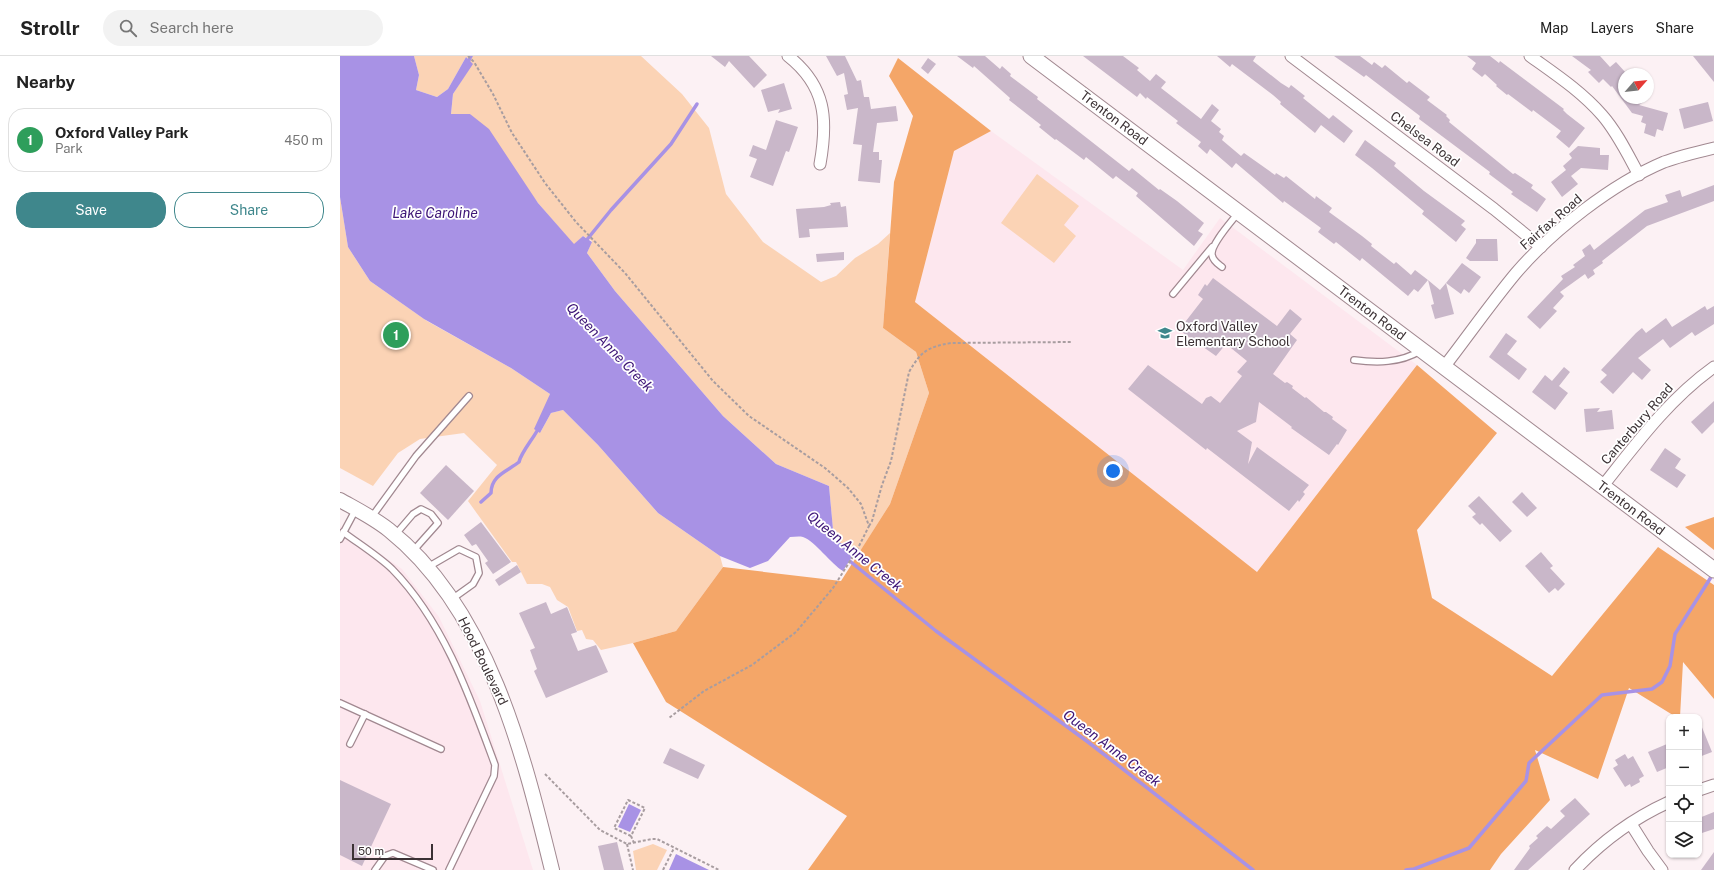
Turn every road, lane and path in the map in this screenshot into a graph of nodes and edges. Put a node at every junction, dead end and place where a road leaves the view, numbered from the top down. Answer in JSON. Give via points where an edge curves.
{"nodes":[{"id":1,"x":468,"y":56,"type":"edge"},
{"id":2,"x":788,"y":56,"type":"edge"},
{"id":3,"x":1031,"y":56,"type":"edge"},
{"id":4,"x":1291,"y":56,"type":"edge"},
{"id":5,"x":1530,"y":56,"type":"edge"},
{"id":6,"x":1714,"y":148,"type":"edge"},
{"id":7,"x":820,"y":164,"type":"dead end"},
{"id":8,"x":1639,"y":175,"type":"junction"},
{"id":9,"x":1239,"y":212,"type":"junction"},
{"id":10,"x":1213,"y":247,"type":"junction"},
{"id":11,"x":1541,"y":247,"type":"junction"},
{"id":12,"x":1222,"y":267,"type":"dead end"},
{"id":13,"x":1173,"y":294,"type":"dead end"},
{"id":14,"x":1071,"y":342,"type":"dead end"},
{"id":15,"x":1421,"y":350,"type":"junction"},
{"id":16,"x":1354,"y":360,"type":"dead end"},
{"id":17,"x":1444,"y":367,"type":"junction"},
{"id":18,"x":1714,"y":367,"type":"edge"},
{"id":19,"x":470,"y":396,"type":"dead end"},
{"id":20,"x":1602,"y":486,"type":"junction"},
{"id":21,"x":340,"y":500,"type":"edge"},
{"id":22,"x":356,"y":509,"type":"junction"},
{"id":23,"x":371,"y":518,"type":"junction"},
{"id":24,"x":869,"y":526,"type":"junction"},
{"id":25,"x":344,"y":532,"type":"junction"},
{"id":26,"x":395,"y":535,"type":"junction"},
{"id":27,"x":340,"y":539,"type":"edge"},
{"id":28,"x":412,"y":551,"type":"junction"},
{"id":29,"x":1710,"y":567,"type":"edge"},
{"id":30,"x":428,"y":568,"type":"junction"},
{"id":31,"x":452,"y":599,"type":"junction"},
{"id":32,"x":340,"y":703,"type":"edge"},
{"id":33,"x":365,"y":714,"type":"junction"},
{"id":34,"x":669,"y":718,"type":"dead end"},
{"id":35,"x":350,"y":744,"type":"dead end"},
{"id":36,"x":441,"y":749,"type":"dead end"},
{"id":37,"x":545,"y":774,"type":"dead end"},
{"id":38,"x":1714,"y":785,"type":"edge"},
{"id":39,"x":1702,"y":789,"type":"edge"},
{"id":40,"x":1666,"y":804,"type":"edge"},
{"id":41,"x":1631,"y":824,"type":"junction"},
{"id":42,"x":631,"y":836,"type":"junction"},
{"id":43,"x":634,"y":842,"type":"junction"},
{"id":44,"x":627,"y":844,"type":"junction"},
{"id":45,"x":674,"y":848,"type":"junction"},
{"id":46,"x":375,"y":870,"type":"edge"},
{"id":47,"x":433,"y":870,"type":"edge"},
{"id":48,"x":449,"y":870,"type":"edge"},
{"id":49,"x":552,"y":870,"type":"edge"},
{"id":50,"x":632,"y":870,"type":"edge"},
{"id":51,"x":663,"y":870,"type":"edge"},
{"id":52,"x":719,"y":870,"type":"edge"},
{"id":53,"x":1574,"y":870,"type":"edge"},
{"id":54,"x":1662,"y":870,"type":"edge"}],
"edges":[{"from":1,"to":24,"type":"path","via":[[493,94],[512,133],[545,183],[625,273],[712,381],[749,416],[825,468],[848,488],[861,504]]},
{"from":2,"to":7,"type":"street","via":[[810,78],[821,101],[824,129]]},
{"from":3,"to":9,"type":"main road","name":"Trenton Road"},
{"from":4,"to":11,"type":"street","name":"Chelsea Road"},
{"from":5,"to":8,"type":"street","via":[[1566,82],[1602,115],[1618,137]]},
{"from":6,"to":8,"type":"street","name":"Fairfax Road","via":[[1668,161]]},
{"from":8,"to":11,"type":"street","name":"Fairfax Road","via":[[1587,208]]},
{"from":9,"to":10,"type":"lane"},
{"from":9,"to":15,"type":"main road","name":"Trenton Road"},
{"from":10,"to":12,"type":"lane","via":[[1212,255],[1215,262]]},
{"from":10,"to":13,"type":"lane"},
{"from":11,"to":17,"type":"street","name":"Fairfax Road","via":[[1516,274]]},
{"from":14,"to":24,"type":"path","via":[[951,343],[925,350],[909,372],[891,461]]},
{"from":15,"to":16,"type":"lane","via":[[1401,360]]},
{"from":15,"to":17,"type":"main road","name":"Trenton Road"},
{"from":17,"to":20,"type":"main road","name":"Trenton Road"},
{"from":18,"to":20,"type":"street","name":"Canterbury Road","via":[[1667,408]]},
{"from":19,"to":23,"type":"lane","via":[[416,456]]},
{"from":20,"to":29,"type":"main road","name":"Trenton Road"},
{"from":21,"to":22,"type":"street","name":"Hood Boulevard"},
{"from":22,"to":23,"type":"street","name":"Hood Boulevard"},
{"from":22,"to":25,"type":"lane"},
{"from":23,"to":26,"type":"street","name":"Hood Boulevard"},
{"from":24,"to":34,"type":"path","via":[[857,550],[824,601],[796,632],[752,665],[704,691]]},
{"from":25,"to":27,"type":"lane"},
{"from":25,"to":48,"type":"lane","via":[[391,569],[412,592],[432,622],[467,691],[495,765],[494,776]]},
{"from":26,"to":28,"type":"street","name":"Hood Boulevard"},
{"from":26,"to":28,"type":"lane","via":[[413,514],[421,509],[431,514],[438,523]]},
{"from":28,"to":30,"type":"street","name":"Hood Boulevard"},
{"from":30,"to":31,"type":"street","name":"Hood Boulevard"},
{"from":30,"to":31,"type":"lane","via":[[459,549],[476,557],[479,573],[472,584]]},
{"from":31,"to":49,"type":"street","name":"Hood Boulevard","via":[[484,658],[510,720],[527,770]]},
{"from":32,"to":33,"type":"lane"},
{"from":33,"to":35,"type":"lane"},
{"from":33,"to":36,"type":"lane"},
{"from":37,"to":44,"type":"path","via":[[600,830]]},
{"from":38,"to":39,"type":"street"},
{"from":40,"to":41,"type":"street"},
{"from":41,"to":53,"type":"street","via":[[1595,850]]},
{"from":41,"to":54,"type":"street"},
{"from":42,"to":42,"type":"path","via":[[645,808],[628,800],[614,828]]},
{"from":42,"to":43,"type":"path"},
{"from":43,"to":44,"type":"path"},
{"from":43,"to":45,"type":"path","via":[[652,838]]},
{"from":44,"to":50,"type":"path"},
{"from":45,"to":51,"type":"path"},
{"from":45,"to":52,"type":"path"},
{"from":46,"to":47,"type":"lane","via":[[385,856],[393,853]]}]}
